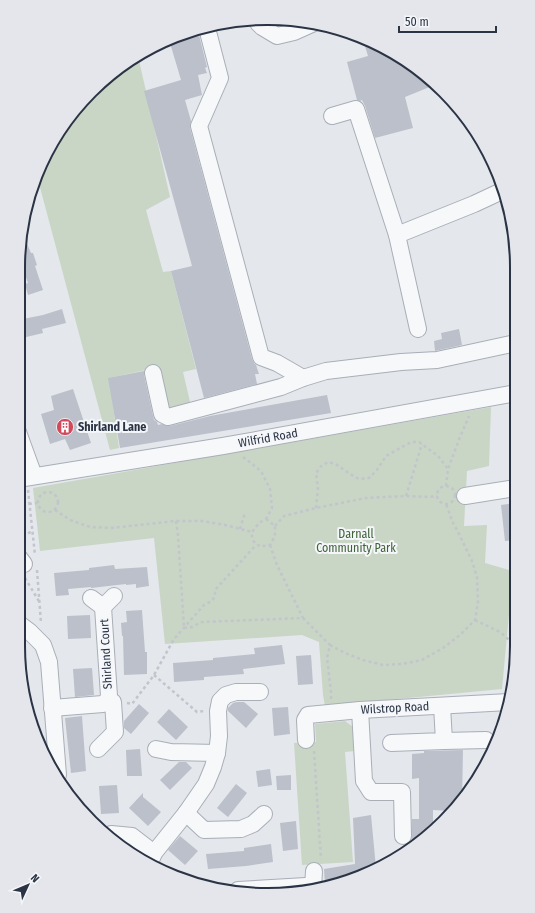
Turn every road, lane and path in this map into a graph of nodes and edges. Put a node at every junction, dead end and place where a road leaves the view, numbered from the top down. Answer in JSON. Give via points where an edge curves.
{"nodes":[{"id":1,"x":260,"y":25,"type":"edge"},
{"id":2,"x":303,"y":28,"type":"edge"},
{"id":3,"x":208,"y":32,"type":"edge"},
{"id":4,"x":332,"y":116,"type":"dead end"},
{"id":5,"x":498,"y":193,"type":"edge"},
{"id":6,"x":396,"y":235,"type":"junction"},
{"id":7,"x":418,"y":329,"type":"dead end"},
{"id":8,"x":510,"y":344,"type":"edge"},
{"id":9,"x":153,"y":373,"type":"dead end"},
{"id":10,"x":303,"y":378,"type":"junction"},
{"id":11,"x":510,"y":394,"type":"edge"},
{"id":12,"x":476,"y":400,"type":"junction"},
{"id":13,"x":422,"y":444,"type":"junction"},
{"id":14,"x":223,"y":446,"type":"junction"},
{"id":15,"x":448,"y":469,"type":"junction"},
{"id":16,"x":26,"y":478,"type":"edge"},
{"id":17,"x":446,"y":486,"type":"junction"},
{"id":18,"x":510,"y":489,"type":"edge"},
{"id":19,"x":406,"y":496,"type":"junction"},
{"id":20,"x":437,"y":496,"type":"junction"},
{"id":21,"x":465,"y":496,"type":"dead end"},
{"id":22,"x":37,"y":503,"type":"junction"},
{"id":23,"x":30,"y":504,"type":"dead end"},
{"id":24,"x":446,"y":504,"type":"junction"},
{"id":25,"x":316,"y":508,"type":"junction"},
{"id":26,"x":55,"y":510,"type":"junction"},
{"id":27,"x":245,"y":513,"type":"dead end"},
{"id":28,"x":266,"y":520,"type":"junction"},
{"id":29,"x":176,"y":521,"type":"junction"},
{"id":30,"x":275,"y":526,"type":"junction"},
{"id":31,"x":240,"y":529,"type":"junction"},
{"id":32,"x":32,"y":531,"type":"dead end"},
{"id":33,"x":252,"y":532,"type":"junction"},
{"id":34,"x":25,"y":536,"type":"edge"},
{"id":35,"x":256,"y":545,"type":"junction"},
{"id":36,"x":270,"y":546,"type":"junction"},
{"id":37,"x":25,"y":579,"type":"edge"},
{"id":38,"x":103,"y":600,"type":"dead end"},
{"id":39,"x":40,"y":604,"type":"dead end"},
{"id":40,"x":303,"y":618,"type":"junction"},
{"id":41,"x":475,"y":620,"type":"junction"},
{"id":42,"x":184,"y":628,"type":"junction"},
{"id":43,"x":25,"y":629,"type":"edge"},
{"id":44,"x":510,"y":641,"type":"edge"},
{"id":45,"x":330,"y":645,"type":"junction"},
{"id":46,"x":154,"y":675,"type":"junction"},
{"id":47,"x":260,"y":692,"type":"dead end"},
{"id":48,"x":115,"y":702,"type":"junction"},
{"id":49,"x":503,"y":702,"type":"edge"},
{"id":50,"x":442,"y":706,"type":"junction"},
{"id":51,"x":52,"y":708,"type":"junction"},
{"id":52,"x":218,"y":710,"type":"junction"},
{"id":53,"x":360,"y":710,"type":"junction"},
{"id":54,"x":330,"y":712,"type":"junction"},
{"id":55,"x":306,"y":740,"type":"joint"},
{"id":56,"x":486,"y":740,"type":"dead end"},
{"id":57,"x":444,"y":741,"type":"junction"},
{"id":58,"x":391,"y":743,"type":"dead end"},
{"id":59,"x":98,"y":749,"type":"dead end"},
{"id":60,"x":156,"y":749,"type":"dead end"},
{"id":61,"x":217,"y":753,"type":"junction"},
{"id":62,"x":57,"y":767,"type":"edge"},
{"id":63,"x":186,"y":814,"type":"junction"},
{"id":64,"x":264,"y":814,"type":"dead end"},
{"id":65,"x":116,"y":834,"type":"edge"},
{"id":66,"x":403,"y":836,"type":"dead end"},
{"id":67,"x":152,"y":858,"type":"edge"},
{"id":68,"x":314,"y":871,"type":"joint"},
{"id":69,"x":312,"y":884,"type":"edge"}],
"edges":[{"from":1,"to":2,"type":"street","via":[[278,36]]},
{"from":3,"to":10,"type":"street","via":[[220,78],[199,126],[261,357]]},
{"from":4,"to":6,"type":"street","via":[[356,109]]},
{"from":5,"to":6,"type":"street"},
{"from":6,"to":7,"type":"street"},
{"from":8,"to":10,"type":"street","via":[[437,360],[326,371]]},
{"from":9,"to":10,"type":"street","via":[[162,414],[168,417],[282,387]]},
{"from":11,"to":12,"type":"street","name":"Wilfrid Road"},
{"from":12,"to":14,"type":"street","name":"Wilfrid Road"},
{"from":12,"to":15,"type":"path"},
{"from":13,"to":15,"type":"path","via":[[438,456]]},
{"from":13,"to":19,"type":"path"},
{"from":13,"to":25,"type":"path","via":[[411,442],[386,456],[369,478],[359,478],[329,462],[322,465],[316,473]]},
{"from":14,"to":16,"type":"street","name":"Wilfrid Road"},
{"from":14,"to":28,"type":"path","via":[[261,472],[271,495],[272,508]]},
{"from":15,"to":17,"type":"path"},
{"from":17,"to":20,"type":"path","via":[[437,491]]},
{"from":17,"to":24,"type":"path","via":[[451,487],[455,497]]},
{"from":18,"to":21,"type":"street"},
{"from":19,"to":20,"type":"path"},
{"from":19,"to":25,"type":"path","via":[[366,498]]},
{"from":20,"to":24,"type":"path","via":[[440,502]]},
{"from":22,"to":23,"type":"path"},
{"from":22,"to":26,"type":"path","via":[[43,512]]},
{"from":22,"to":26,"type":"path","via":[[43,493],[53,493],[58,503]]},
{"from":24,"to":41,"type":"path","via":[[477,577],[478,602]]},
{"from":25,"to":30,"type":"path","via":[[284,516]]},
{"from":26,"to":29,"type":"path","via":[[70,520],[90,527],[110,528]]},
{"from":27,"to":31,"type":"path"},
{"from":28,"to":30,"type":"path"},
{"from":28,"to":33,"type":"path","via":[[259,523]]},
{"from":29,"to":31,"type":"path","via":[[202,521]]},
{"from":29,"to":42,"type":"path"},
{"from":30,"to":36,"type":"path","via":[[275,536]]},
{"from":31,"to":33,"type":"path"},
{"from":32,"to":34,"type":"path"},
{"from":33,"to":35,"type":"path","via":[[252,540]]},
{"from":35,"to":36,"type":"path"},
{"from":35,"to":42,"type":"path","via":[[215,590],[212,601],[204,605]]},
{"from":36,"to":40,"type":"path"},
{"from":37,"to":39,"type":"path"},
{"from":38,"to":48,"type":"street","name":"Shirland Court","via":[[109,696]]},
{"from":40,"to":42,"type":"path","via":[[202,622]]},
{"from":40,"to":45,"type":"path"},
{"from":41,"to":44,"type":"path","via":[[500,632]]},
{"from":41,"to":45,"type":"path","via":[[443,648],[422,660],[402,664],[383,666]]},
{"from":42,"to":46,"type":"path","via":[[174,639]]},
{"from":43,"to":51,"type":"street","via":[[43,645],[49,662]]},
{"from":45,"to":54,"type":"path","via":[[327,658],[331,692]]},
{"from":46,"to":48,"type":"path","via":[[132,704]]},
{"from":46,"to":52,"type":"path","via":[[197,712]]},
{"from":47,"to":52,"type":"street","via":[[236,692],[226,695],[220,701]]},
{"from":48,"to":51,"type":"street","name":"Shirland Court"},
{"from":48,"to":59,"type":"street","name":"Shirland Court","via":[[115,732]]},
{"from":49,"to":50,"type":"street","name":"Wilstrop Road"},
{"from":50,"to":53,"type":"street","name":"Wilstrop Road"},
{"from":50,"to":57,"type":"street"},
{"from":51,"to":62,"type":"street"},
{"from":52,"to":61,"type":"street"},
{"from":53,"to":54,"type":"street","name":"Wilstrop Road"},
{"from":53,"to":66,"type":"street","via":[[364,781],[371,792],[402,792]]},
{"from":54,"to":55,"type":"street","name":"Wilstrop Road","via":[[308,715],[305,720]]},
{"from":55,"to":68,"type":"path","via":[[314,740],[321,870]]},
{"from":56,"to":57,"type":"street"},
{"from":57,"to":58,"type":"street"},
{"from":60,"to":61,"type":"street","via":[[171,752]]},
{"from":61,"to":63,"type":"street","via":[[206,784]]},
{"from":63,"to":64,"type":"street","via":[[204,830],[241,829],[253,824]]},
{"from":63,"to":67,"type":"street"},
{"from":65,"to":67,"type":"street","via":[[132,836]]},
{"from":68,"to":69,"type":"street"}]}
